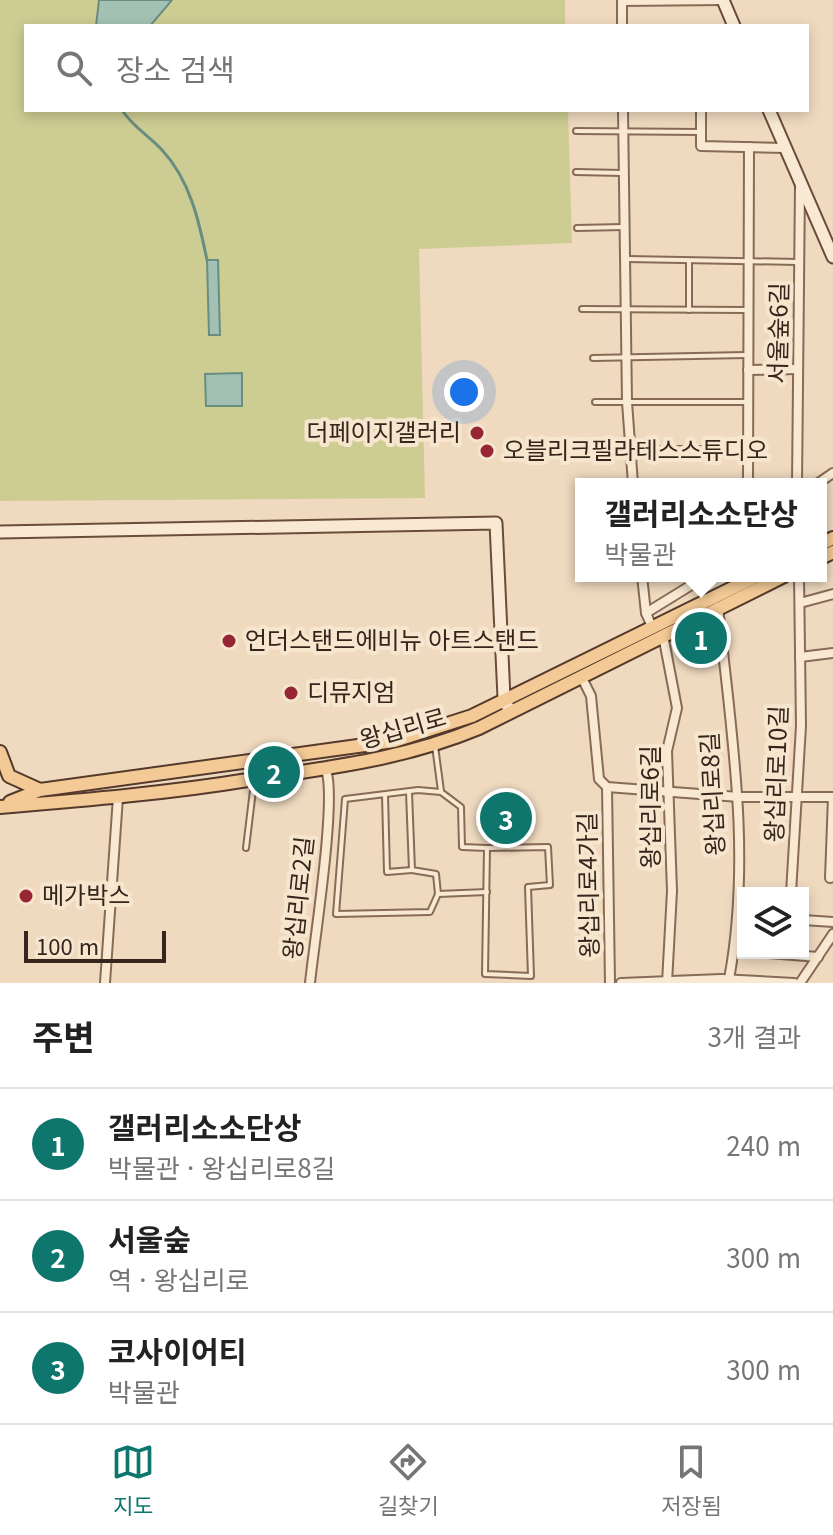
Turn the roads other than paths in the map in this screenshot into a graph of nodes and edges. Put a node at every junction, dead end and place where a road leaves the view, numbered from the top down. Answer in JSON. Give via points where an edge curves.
{"nodes":[{"id":1,"x":622,"y":0,"type":"edge"},
{"id":2,"x":723,"y":0,"type":"edge"},
{"id":3,"x":622,"y":24,"type":"edge"},
{"id":4,"x":733,"y":24,"type":"edge"},
{"id":5,"x":623,"y":112,"type":"edge"},
{"id":6,"x":701,"y":112,"type":"edge"},
{"id":7,"x":770,"y":112,"type":"edge"},
{"id":8,"x":576,"y":131,"type":"dead end"},
{"id":9,"x":623,"y":131,"type":"junction"},
{"id":10,"x":701,"y":132,"type":"junction"},
{"id":11,"x":749,"y":147,"type":"junction"},
{"id":12,"x":786,"y":148,"type":"junction"},
{"id":13,"x":576,"y":172,"type":"dead end"},
{"id":14,"x":624,"y":173,"type":"junction"},
{"id":15,"x":800,"y":182,"type":"junction"},
{"id":16,"x":624,"y":227,"type":"junction"},
{"id":17,"x":577,"y":228,"type":"dead end"},
{"id":18,"x":833,"y":257,"type":"edge"},
{"id":19,"x":625,"y":259,"type":"junction"},
{"id":20,"x":689,"y":261,"type":"junction"},
{"id":21,"x":800,"y":262,"type":"junction"},
{"id":22,"x":749,"y":263,"type":"junction"},
{"id":23,"x":582,"y":309,"type":"dead end"},
{"id":24,"x":626,"y":310,"type":"junction"},
{"id":25,"x":689,"y":310,"type":"junction"},
{"id":26,"x":749,"y":310,"type":"junction"},
{"id":27,"x":748,"y":354,"type":"junction"},
{"id":28,"x":626,"y":356,"type":"junction"},
{"id":29,"x":593,"y":358,"type":"dead end"},
{"id":30,"x":798,"y":369,"type":"junction"},
{"id":31,"x":748,"y":370,"type":"junction"},
{"id":32,"x":595,"y":402,"type":"dead end"},
{"id":33,"x":627,"y":402,"type":"junction"},
{"id":34,"x":748,"y":402,"type":"junction"},
{"id":35,"x":596,"y":449,"type":"dead end"},
{"id":36,"x":629,"y":449,"type":"junction"},
{"id":37,"x":748,"y":449,"type":"junction"},
{"id":38,"x":632,"y":478,"type":"edge"},
{"id":39,"x":748,"y":478,"type":"edge"},
{"id":40,"x":797,"y":478,"type":"edge"},
{"id":41,"x":0,"y":532,"type":"edge"},
{"id":42,"x":643,"y":582,"type":"edge"},
{"id":43,"x":696,"y":582,"type":"edge"},
{"id":44,"x":746,"y":582,"type":"edge"},
{"id":45,"x":771,"y":582,"type":"edge"},
{"id":46,"x":799,"y":582,"type":"edge"},
{"id":47,"x":833,"y":594,"type":"edge"},
{"id":48,"x":800,"y":603,"type":"junction"},
{"id":49,"x":718,"y":607,"type":"junction"},
{"id":50,"x":646,"y":613,"type":"junction"},
{"id":51,"x":657,"y":630,"type":"junction"},
{"id":52,"x":833,"y":653,"type":"edge"},
{"id":53,"x":800,"y":657,"type":"junction"},
{"id":54,"x":581,"y":676,"type":"junction"},
{"id":55,"x":504,"y":698,"type":"junction"},
{"id":56,"x":510,"y":712,"type":"junction"},
{"id":57,"x":435,"y":746,"type":"junction"},
{"id":58,"x":0,"y":752,"type":"edge"},
{"id":59,"x":326,"y":770,"type":"junction"},
{"id":60,"x":254,"y":779,"type":"junction"},
{"id":61,"x":607,"y":787,"type":"junction"},
{"id":62,"x":40,"y":790,"type":"junction"},
{"id":63,"x":409,"y":792,"type":"junction"},
{"id":64,"x":441,"y":792,"type":"junction"},
{"id":65,"x":670,"y":792,"type":"junction"},
{"id":66,"x":385,"y":795,"type":"junction"},
{"id":67,"x":118,"y":797,"type":"junction"},
{"id":68,"x":739,"y":797,"type":"junction"},
{"id":69,"x":833,"y":797,"type":"edge"},
{"id":70,"x":797,"y":798,"type":"junction"},
{"id":71,"x":0,"y":806,"type":"edge"},
{"id":72,"x":246,"y":848,"type":"dead end"},
{"id":73,"x":487,"y":848,"type":"junction"},
{"id":74,"x":412,"y":870,"type":"junction"},
{"id":75,"x":830,"y":878,"type":"dead end"},
{"id":76,"x":739,"y":887,"type":"edge"},
{"id":77,"x":791,"y":887,"type":"edge"},
{"id":78,"x":487,"y":892,"type":"junction"},
{"id":79,"x":438,"y":894,"type":"junction"},
{"id":80,"x":809,"y":920,"type":"edge"},
{"id":81,"x":833,"y":922,"type":"edge"},
{"id":82,"x":833,"y":934,"type":"edge"},
{"id":83,"x":809,"y":956,"type":"edge"},
{"id":84,"x":737,"y":957,"type":"edge"},
{"id":85,"x":818,"y":957,"type":"junction"},
{"id":86,"x":729,"y":979,"type":"junction"},
{"id":87,"x":668,"y":982,"type":"edge"},
{"id":88,"x":105,"y":983,"type":"edge"},
{"id":89,"x":310,"y":983,"type":"edge"},
{"id":90,"x":610,"y":983,"type":"edge"},
{"id":91,"x":621,"y":983,"type":"edge"},
{"id":92,"x":794,"y":983,"type":"edge"},
{"id":93,"x":800,"y":983,"type":"edge"}],
"edges":[{"from":1,"to":2,"type":"street"},
{"from":1,"to":3,"type":"street"},
{"from":2,"to":4,"type":"street"},
{"from":5,"to":9,"type":"street"},
{"from":6,"to":10,"type":"street"},
{"from":7,"to":12,"type":"street"},
{"from":8,"to":9,"type":"lane"},
{"from":9,"to":10,"type":"lane"},
{"from":9,"to":14,"type":"street"},
{"from":10,"to":11,"type":"street","via":[[701,146]]},
{"from":11,"to":12,"type":"street"},
{"from":11,"to":22,"type":"street"},
{"from":12,"to":15,"type":"street"},
{"from":13,"to":14,"type":"lane"},
{"from":14,"to":16,"type":"street"},
{"from":15,"to":18,"type":"street"},
{"from":15,"to":21,"type":"street","name":"서울숲6길"},
{"from":16,"to":17,"type":"lane"},
{"from":16,"to":19,"type":"street"},
{"from":19,"to":20,"type":"lane"},
{"from":19,"to":24,"type":"street"},
{"from":20,"to":22,"type":"lane"},
{"from":20,"to":25,"type":"lane"},
{"from":21,"to":22,"type":"lane"},
{"from":21,"to":30,"type":"street","name":"서울숲6길"},
{"from":22,"to":26,"type":"street"},
{"from":23,"to":24,"type":"lane"},
{"from":24,"to":25,"type":"lane"},
{"from":24,"to":28,"type":"street"},
{"from":25,"to":26,"type":"lane"},
{"from":26,"to":27,"type":"street"},
{"from":27,"to":28,"type":"lane"},
{"from":27,"to":31,"type":"street"},
{"from":28,"to":29,"type":"lane"},
{"from":28,"to":33,"type":"street"},
{"from":30,"to":31,"type":"street"},
{"from":30,"to":40,"type":"street","name":"서울숲6길"},
{"from":31,"to":34,"type":"street"},
{"from":32,"to":33,"type":"lane"},
{"from":33,"to":34,"type":"lane"},
{"from":33,"to":36,"type":"street"},
{"from":34,"to":37,"type":"street"},
{"from":35,"to":36,"type":"lane"},
{"from":36,"to":37,"type":"lane"},
{"from":36,"to":38,"type":"street"},
{"from":37,"to":39,"type":"street"},
{"from":41,"to":55,"type":"street","via":[[496,523]]},
{"from":42,"to":50,"type":"street","name":"왕십리로6길"},
{"from":43,"to":50,"type":"street"},
{"from":44,"to":51,"type":"main road","name":"왕십리로"},
{"from":45,"to":49,"type":"main road","name":"왕십리로"},
{"from":46,"to":48,"type":"street","name":"왕십리로10길"},
{"from":47,"to":48,"type":"street"},
{"from":48,"to":53,"type":"street","name":"왕십리로10길"},
{"from":49,"to":51,"type":"main road","name":"왕십리로"},
{"from":49,"to":68,"type":"street","name":"왕십리로8길"},
{"from":50,"to":51,"type":"street","name":"왕십리로6길"},
{"from":51,"to":54,"type":"main road","name":"왕십리로"},
{"from":51,"to":55,"type":"main road","name":"왕십리로"},
{"from":51,"to":65,"type":"street","name":"왕십리로6길","via":[[677,708],[667,751]]},
{"from":52,"to":53,"type":"street"},
{"from":53,"to":70,"type":"street","name":"왕십리로10길"},
{"from":54,"to":56,"type":"main road","name":"왕십리로"},
{"from":54,"to":61,"type":"street","name":"왕십리로4가길","via":[[591,696],[599,779]]},
{"from":55,"to":56,"type":"street"},
{"from":55,"to":62,"type":"main road","name":"왕십리로","via":[[472,716],[394,741]]},
{"from":56,"to":57,"type":"main road","name":"왕십리로"},
{"from":57,"to":59,"type":"main road","name":"왕십리로"},
{"from":57,"to":64,"type":"lane"},
{"from":58,"to":62,"type":"main road","via":[[9,776]]},
{"from":59,"to":60,"type":"main road","name":"왕십리로"},
{"from":59,"to":89,"type":"street","name":"왕십리로2길","via":[[326,830]]},
{"from":60,"to":67,"type":"main road","name":"왕십리로"},
{"from":60,"to":72,"type":"lane"},
{"from":61,"to":65,"type":"street"},
{"from":61,"to":90,"type":"street","name":"왕십리로4가길"},
{"from":62,"to":71,"type":"main road","name":"왕십리로"},
{"from":63,"to":64,"type":"lane"},
{"from":63,"to":66,"type":"lane"},
{"from":63,"to":74,"type":"lane"},
{"from":64,"to":73,"type":"lane","via":[[461,807],[462,847]]},
{"from":65,"to":68,"type":"street"},
{"from":65,"to":87,"type":"street","name":"왕십리로6길"},
{"from":66,"to":74,"type":"lane","via":[[387,872]]},
{"from":66,"to":79,"type":"lane","via":[[345,799],[336,914],[430,912]]},
{"from":67,"to":71,"type":"main road","name":"왕십리로"},
{"from":67,"to":88,"type":"street"},
{"from":68,"to":70,"type":"street"},
{"from":68,"to":76,"type":"street","name":"왕십리로8길"},
{"from":69,"to":70,"type":"street"},
{"from":69,"to":75,"type":"street"},
{"from":70,"to":77,"type":"street","name":"왕십리로10길"},
{"from":73,"to":78,"type":"lane"},
{"from":73,"to":78,"type":"lane","via":[[548,847],[550,885],[528,887],[531,976],[485,974]]},
{"from":74,"to":79,"type":"lane","via":[[436,874]]},
{"from":78,"to":79,"type":"lane"},
{"from":80,"to":81,"type":"street"},
{"from":82,"to":85,"type":"street"},
{"from":83,"to":85,"type":"street"},
{"from":84,"to":86,"type":"street","name":"왕십리로8길"},
{"from":85,"to":93,"type":"street"},
{"from":86,"to":87,"type":"street"},
{"from":86,"to":92,"type":"street"},
{"from":87,"to":91,"type":"street"}]}
